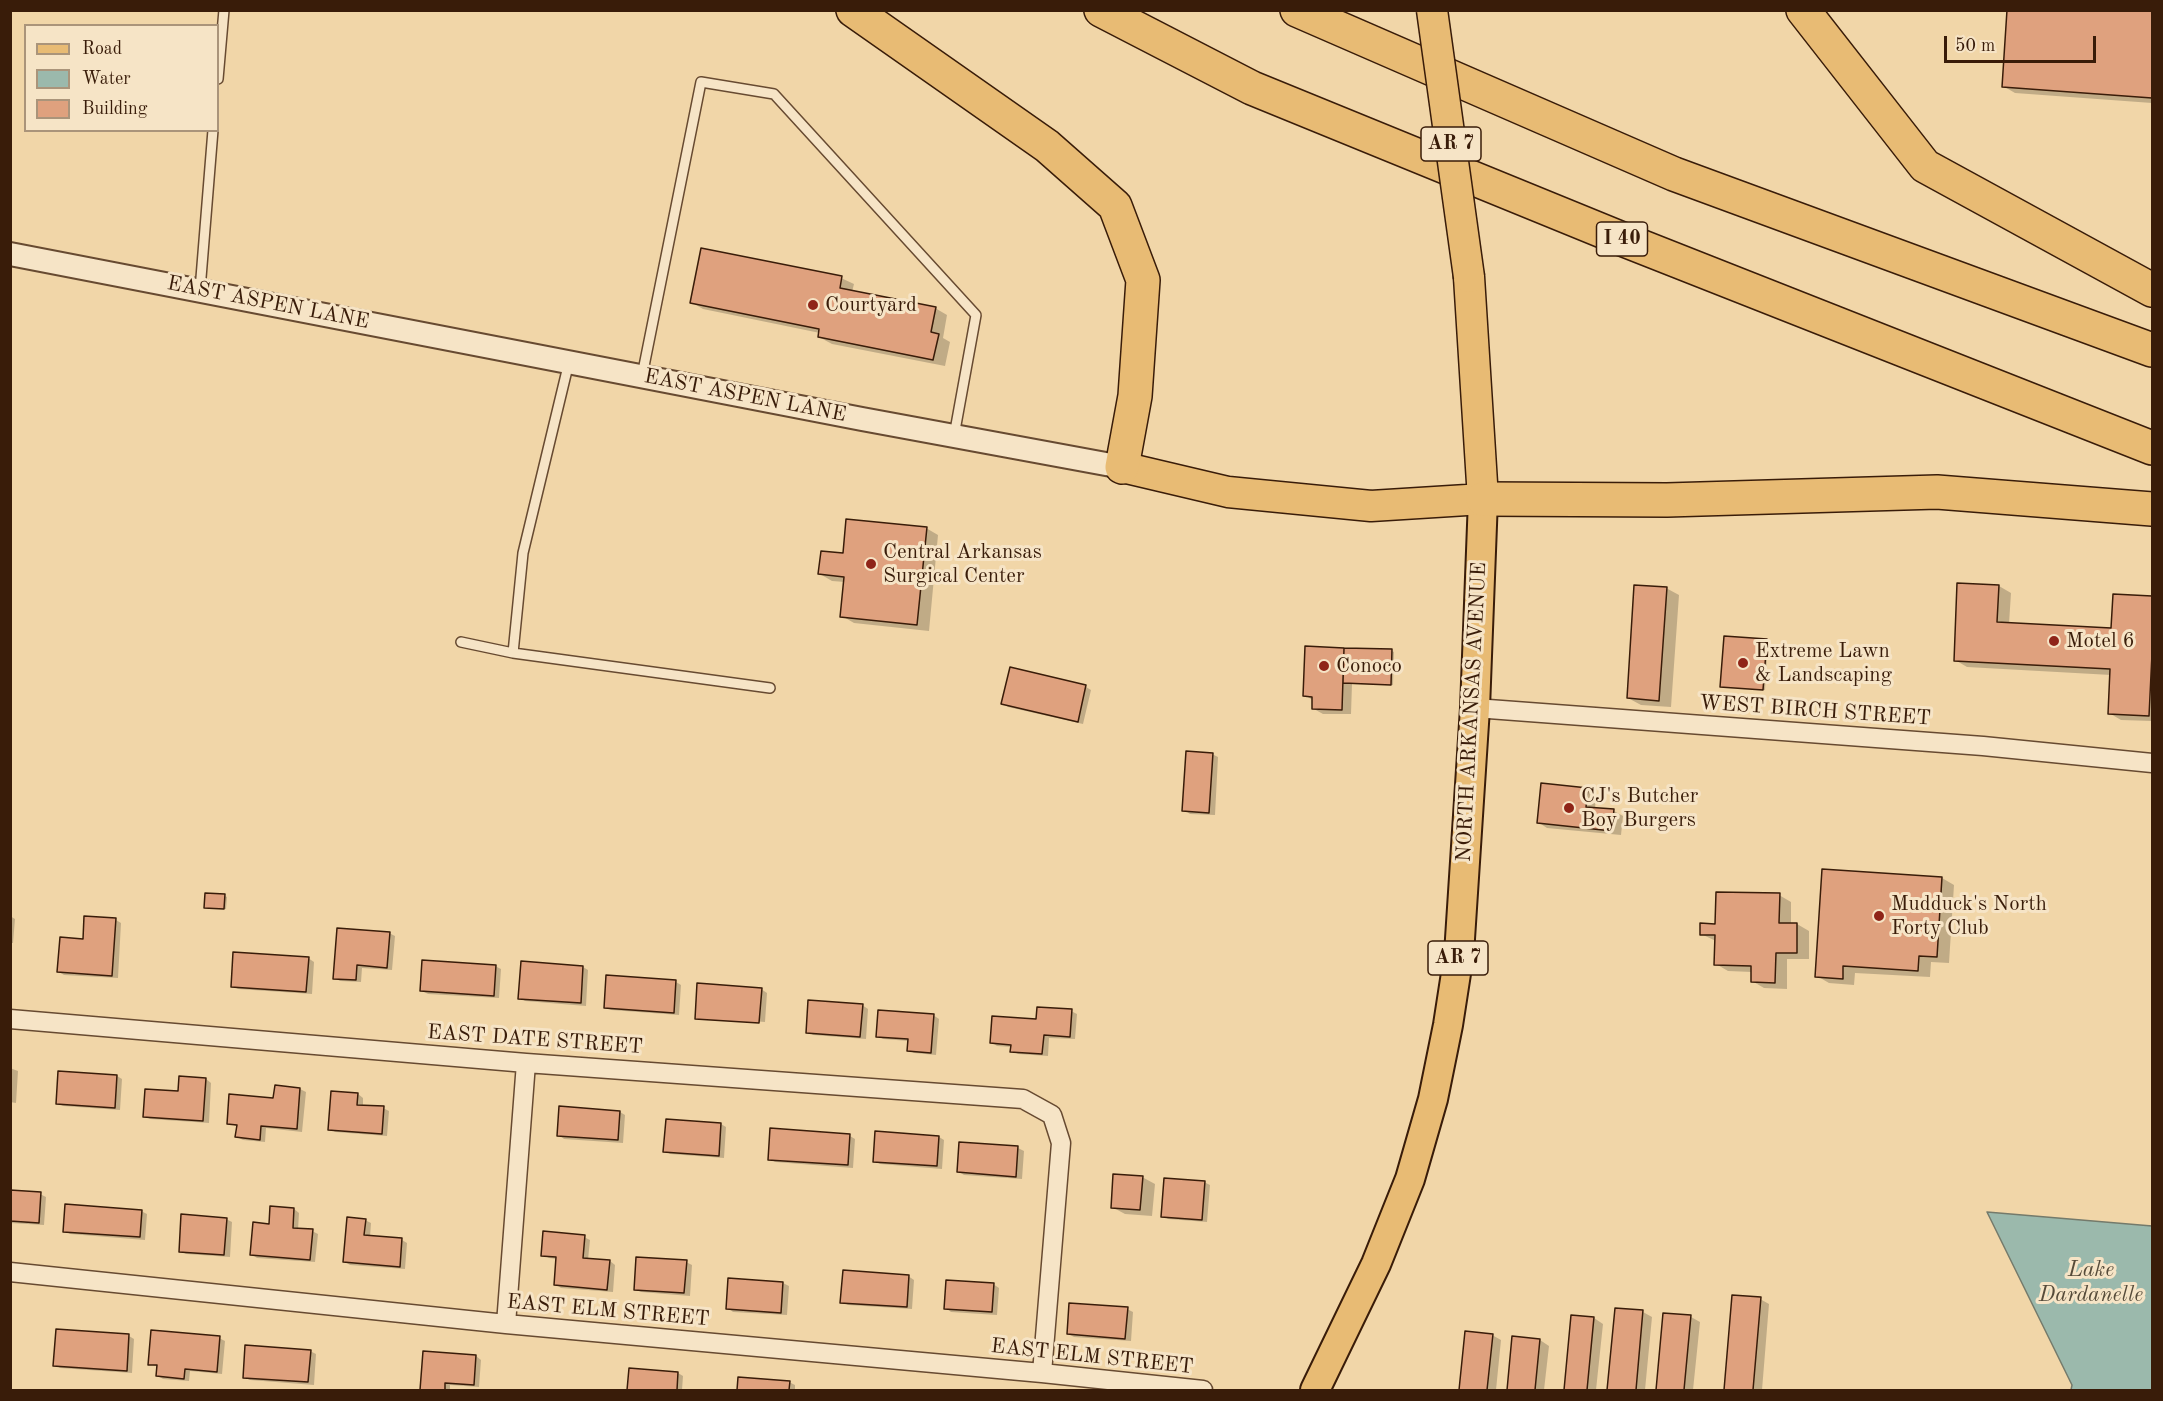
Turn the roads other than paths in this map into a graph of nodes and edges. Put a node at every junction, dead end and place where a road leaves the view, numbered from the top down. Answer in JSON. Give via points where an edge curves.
{"nodes":[{"id":1,"x":224,"y":10,"type":"edge"},
{"id":2,"x":853,"y":10,"type":"edge"},
{"id":3,"x":1101,"y":10,"type":"edge"},
{"id":4,"x":1297,"y":10,"type":"edge"},
{"id":5,"x":1432,"y":10,"type":"edge"},
{"id":6,"x":1803,"y":10,"type":"edge"},
{"id":7,"x":219,"y":68,"type":"edge"},
{"id":8,"x":213,"y":132,"type":"edge"},
{"id":9,"x":10,"y":254,"type":"edge"},
{"id":10,"x":200,"y":290,"type":"junction"},
{"id":11,"x":2152,"y":290,"type":"edge"},
{"id":12,"x":2152,"y":350,"type":"edge"},
{"id":13,"x":569,"y":362,"type":"junction"},
{"id":14,"x":642,"y":376,"type":"junction"},
{"id":15,"x":954,"y":436,"type":"junction"},
{"id":16,"x":2152,"y":448,"type":"edge"},
{"id":17,"x":1122,"y":467,"type":"junction"},
{"id":18,"x":1483,"y":500,"type":"junction"},
{"id":19,"x":2152,"y":509,"type":"edge"},
{"id":20,"x":461,"y":642,"type":"dead end"},
{"id":21,"x":513,"y":653,"type":"junction"},
{"id":22,"x":770,"y":688,"type":"dead end"},
{"id":23,"x":1475,"y":708,"type":"junction"},
{"id":24,"x":2152,"y":763,"type":"edge"},
{"id":25,"x":10,"y":1019,"type":"edge"},
{"id":26,"x":526,"y":1063,"type":"junction"},
{"id":27,"x":10,"y":1272,"type":"edge"},
{"id":28,"x":506,"y":1324,"type":"junction"},
{"id":29,"x":1042,"y":1373,"type":"junction"},
{"id":30,"x":1203,"y":1390,"type":"edge"},
{"id":31,"x":1315,"y":1390,"type":"edge"}],
"edges":[{"from":1,"to":7,"type":"lane"},
{"from":2,"to":17,"type":"highway","via":[[1047,146],[1115,206],[1143,280],[1135,396]]},
{"from":3,"to":16,"type":"highway","number":"I 40","via":[[1252,88]]},
{"from":4,"to":12,"type":"highway","via":[[1674,174]]},
{"from":5,"to":18,"type":"highway","name":"NORTH ARKANSAS AVENUE","number":"AR 7","bridge":true,"via":[[1469,277]]},
{"from":6,"to":11,"type":"highway","via":[[1925,166]]},
{"from":8,"to":10,"type":"lane"},
{"from":9,"to":10,"type":"street","name":"EAST ASPEN LANE"},
{"from":10,"to":13,"type":"street","name":"EAST ASPEN LANE"},
{"from":13,"to":14,"type":"street","name":"EAST ASPEN LANE"},
{"from":13,"to":21,"type":"lane","via":[[524,553]]},
{"from":14,"to":15,"type":"street","name":"EAST ASPEN LANE"},
{"from":14,"to":15,"type":"lane","via":[[701,82],[774,94],[976,315]]},
{"from":15,"to":17,"type":"street","name":"EAST ASPEN LANE"},
{"from":17,"to":18,"type":"highway","name":"EAST ASPEN LANE","via":[[1228,492],[1371,506]]},
{"from":18,"to":19,"type":"highway","via":[[1667,500],[1937,492]]},
{"from":18,"to":23,"type":"main road","name":"NORTH ARKANSAS AVENUE","number":"AR 7"},
{"from":20,"to":21,"type":"lane"},
{"from":21,"to":22,"type":"lane"},
{"from":23,"to":24,"type":"street","name":"WEST BIRCH STREET","via":[[1983,746]]},
{"from":23,"to":31,"type":"main road","name":"NORTH ARKANSAS AVENUE","number":"AR 7","via":[[1459,954],[1433,1099],[1410,1179],[1376,1264]]},
{"from":25,"to":26,"type":"street","name":"EAST DATE STREET"},
{"from":26,"to":28,"type":"street"},
{"from":26,"to":29,"type":"street","name":"EAST DATE STREET","via":[[1023,1099],[1052,1114],[1060,1143]]},
{"from":27,"to":28,"type":"street","name":"EAST ELM STREET"},
{"from":28,"to":29,"type":"street","name":"EAST ELM STREET"},
{"from":29,"to":30,"type":"street","name":"EAST ELM STREET"}]}
